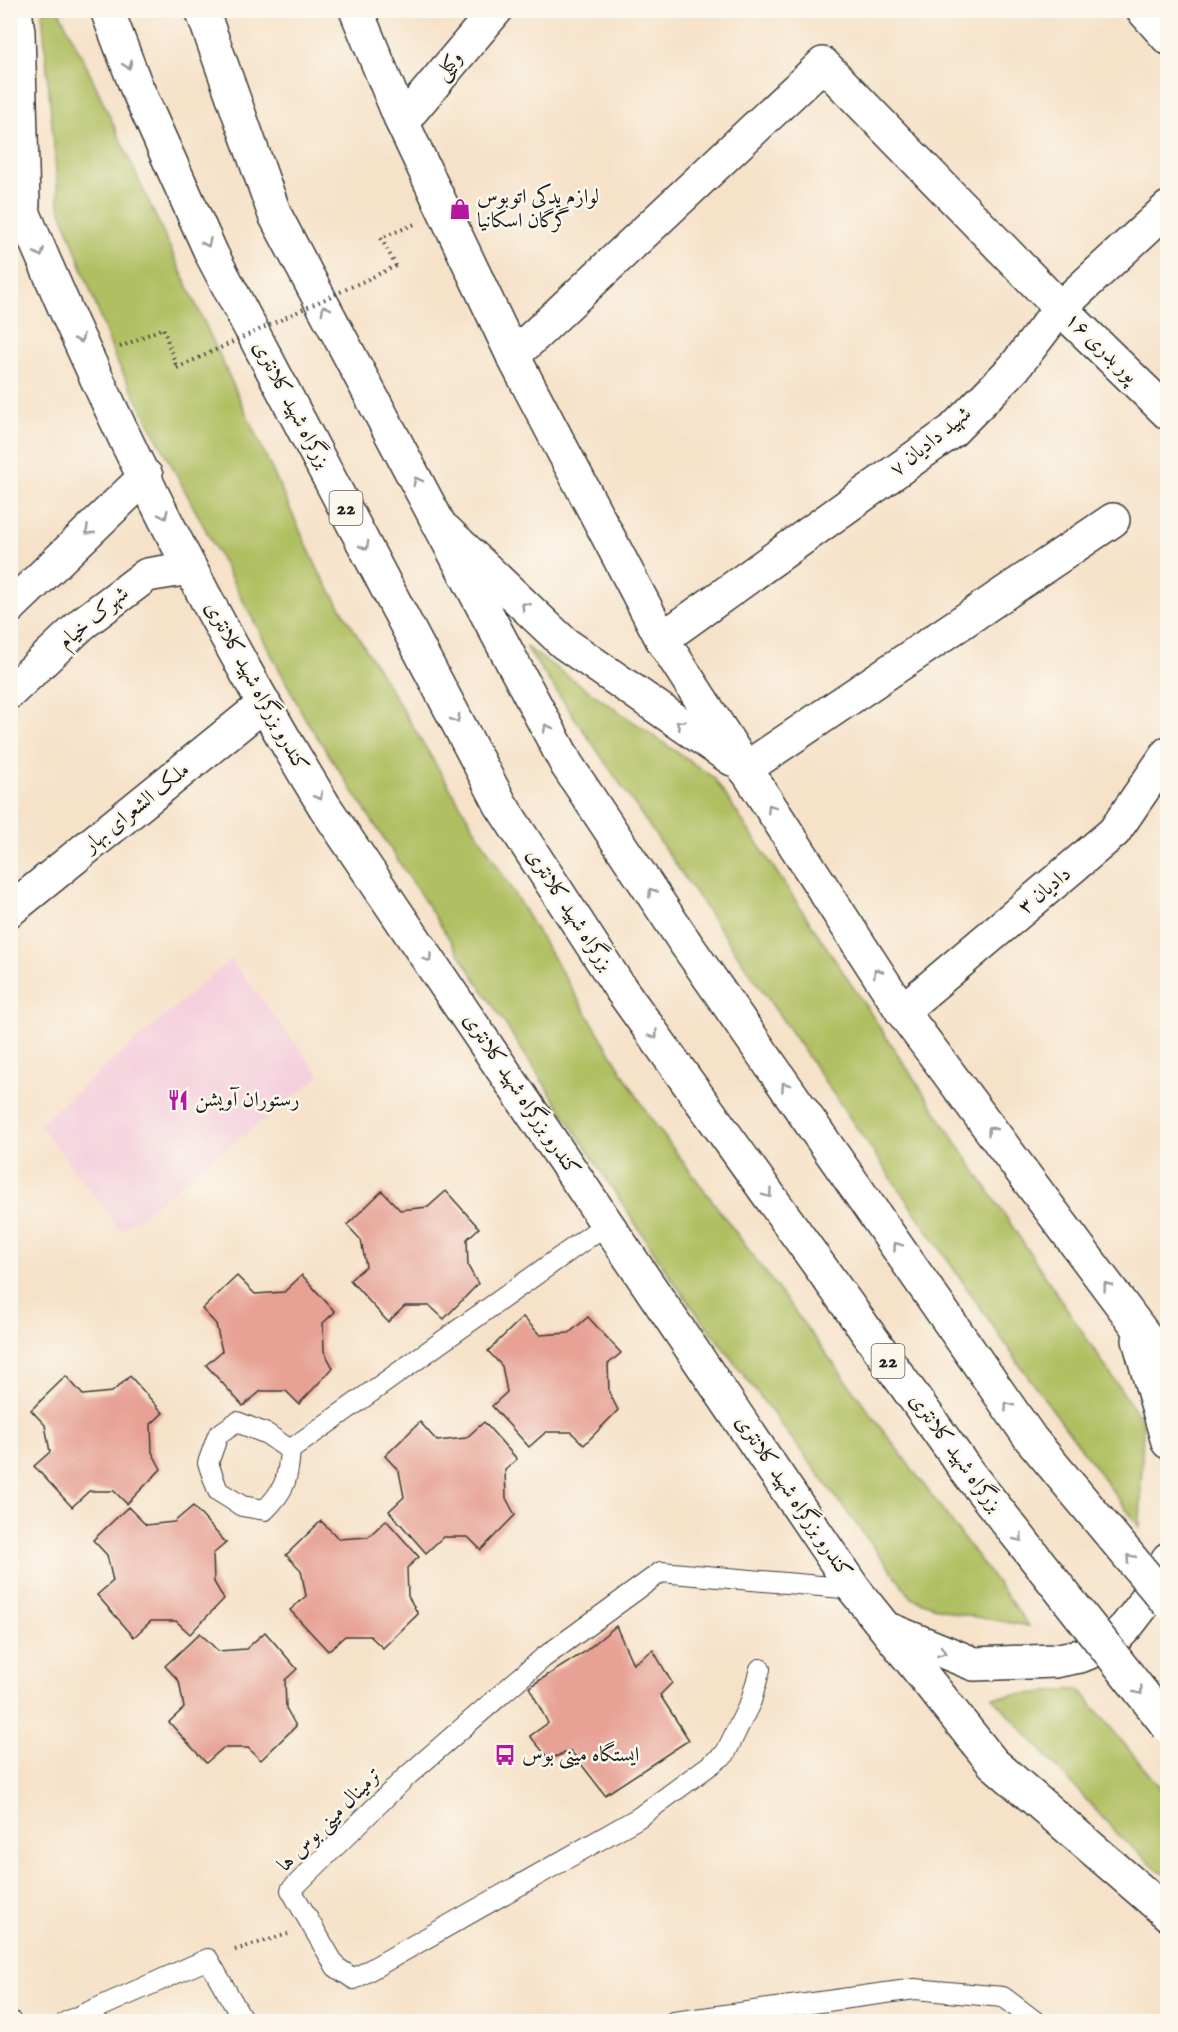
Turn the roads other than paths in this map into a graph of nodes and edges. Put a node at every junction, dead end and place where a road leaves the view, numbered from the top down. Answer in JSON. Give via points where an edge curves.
{"nodes":[{"id":1,"x":15,"y":10,"type":"edge"},
{"id":2,"x":107,"y":10,"type":"edge"},
{"id":3,"x":202,"y":10,"type":"edge"},
{"id":4,"x":356,"y":10,"type":"edge"},
{"id":5,"x":496,"y":10,"type":"edge"},
{"id":6,"x":1143,"y":10,"type":"edge"},
{"id":7,"x":1167,"y":38,"type":"edge"},
{"id":8,"x":402,"y":122,"type":"junction"},
{"id":9,"x":10,"y":180,"type":"edge"},
{"id":10,"x":1167,"y":208,"type":"edge"},
{"id":11,"x":23,"y":211,"type":"junction"},
{"id":12,"x":1060,"y":308,"type":"junction"},
{"id":13,"x":513,"y":356,"type":"junction"},
{"id":14,"x":1163,"y":399,"type":"edge"},
{"id":15,"x":146,"y":476,"type":"junction"},
{"id":16,"x":1113,"y":520,"type":"dead end"},
{"id":17,"x":440,"y":525,"type":"junction"},
{"id":18,"x":190,"y":568,"type":"junction"},
{"id":19,"x":10,"y":607,"type":"edge"},
{"id":20,"x":662,"y":639,"type":"junction"},
{"id":21,"x":10,"y":692,"type":"edge"},
{"id":22,"x":263,"y":705,"type":"junction"},
{"id":23,"x":1167,"y":753,"type":"edge"},
{"id":24,"x":745,"y":769,"type":"junction"},
{"id":25,"x":10,"y":910,"type":"edge"},
{"id":26,"x":902,"y":1011,"type":"junction"},
{"id":27,"x":608,"y":1223,"type":"junction"},
{"id":28,"x":1134,"y":1322,"type":"junction"},
{"id":29,"x":1167,"y":1366,"type":"edge"},
{"id":30,"x":1167,"y":1442,"type":"edge"},
{"id":31,"x":291,"y":1450,"type":"junction"},
{"id":32,"x":1167,"y":1559,"type":"edge"},
{"id":33,"x":854,"y":1589,"type":"junction"},
{"id":34,"x":1167,"y":1603,"type":"edge"},
{"id":35,"x":888,"y":1629,"type":"junction"},
{"id":36,"x":760,"y":1669,"type":"dead end"},
{"id":37,"x":1167,"y":1726,"type":"edge"},
{"id":38,"x":1167,"y":1914,"type":"edge"},
{"id":39,"x":66,"y":2022,"type":"edge"},
{"id":40,"x":244,"y":2022,"type":"edge"},
{"id":41,"x":674,"y":2022,"type":"edge"},
{"id":42,"x":1036,"y":2022,"type":"edge"}],
"edges":[{"from":1,"to":11,"type":"main road"},
{"from":2,"to":37,"type":"main road","name":"بزرگراه شهید کلانتری","number":"22","one_way":true,"bridge":true,"via":[[136,86],[207,244],[501,806],[620,988],[969,1474]]},
{"from":17,"to":3,"type":"main road","one_way":true,"via":[[275,215]]},
{"from":4,"to":8,"type":"main road"},
{"from":5,"to":8,"type":"main road","name":"وکیلی"},
{"from":6,"to":7,"type":"main road"},
{"from":8,"to":13,"type":"main road"},
{"from":9,"to":11,"type":"main road","name":"کندرو بزرگراه شهید کلانتری"},
{"from":10,"to":12,"type":"main road","name":"شهید دادیان ۷"},
{"from":11,"to":15,"type":"main road","name":"کندرو بزرگراه شهید کلانتری","one_way":true,"via":[[54,287]]},
{"from":12,"to":13,"type":"main road","name":"پور بدری ۱۶","via":[[823,64]]},
{"from":12,"to":14,"type":"main road","name":"پور بدری ۱۶"},
{"from":12,"to":20,"type":"main road","name":"شهید دادیان ۷","via":[[1014,368],[952,431]]},
{"from":13,"to":20,"type":"main road"},
{"from":15,"to":18,"type":"main road","name":"کندرو بزرگراه شهید کلانتری","one_way":true},
{"from":15,"to":19,"type":"main road","one_way":true},
{"from":16,"to":24,"type":"main road"},
{"from":24,"to":17,"type":"main road","one_way":true,"via":[[564,643]]},
{"from":34,"to":17,"type":"main road","one_way":true,"bridge":true,"via":[[1031,1439],[684,941],[567,765]]},
{"from":18,"to":21,"type":"main road","name":"شهرک خیام","via":[[147,574],[83,624]]},
{"from":18,"to":22,"type":"main road","name":"کندرو بزرگراه شهید کلانتری"},
{"from":20,"to":24,"type":"main road"},
{"from":22,"to":25,"type":"main road","name":"ملک الشعرای بهار"},
{"from":22,"to":27,"type":"main road","name":"کندرو بزرگراه شهید کلانتری","one_way":true,"via":[[325,807]]},
{"from":23,"to":26,"type":"main road","name":"دادیان ۳","via":[[1114,832]]},
{"from":26,"to":24,"type":"main road","one_way":true},
{"from":28,"to":26,"type":"main road","one_way":true},
{"from":27,"to":31,"type":"lane"},
{"from":27,"to":33,"type":"main road","name":"کندرو بزرگراه شهید کلانتری"},
{"from":28,"to":29,"type":"main road"},
{"from":28,"to":30,"type":"main road"},
{"from":31,"to":31,"type":"lane","via":[[267,1434],[237,1422],[218,1435],[208,1463],[218,1491],[242,1506],[265,1510],[282,1493]]},
{"from":35,"to":32,"type":"main road","one_way":true,"via":[[974,1664],[1054,1661],[1080,1656],[1109,1644],[1126,1626],[1143,1605]]},
{"from":33,"to":35,"type":"main road","name":"کندرو بزرگراه شهید کلانتری"},
{"from":33,"to":36,"type":"lane","name":"ترمینال مینی بوس ها","via":[[661,1572],[543,1658],[406,1777],[291,1890],[336,1967],[354,1979],[638,1818],[725,1754],[751,1701]]},
{"from":35,"to":38,"type":"main road","name":"کندرو بزرگراه شهید کلانتری","via":[[993,1763]]},
{"from":39,"to":40,"type":"lane","via":[[208,1959]]},
{"from":41,"to":42,"type":"lane","via":[[915,1989],[1003,1997]]}]}
